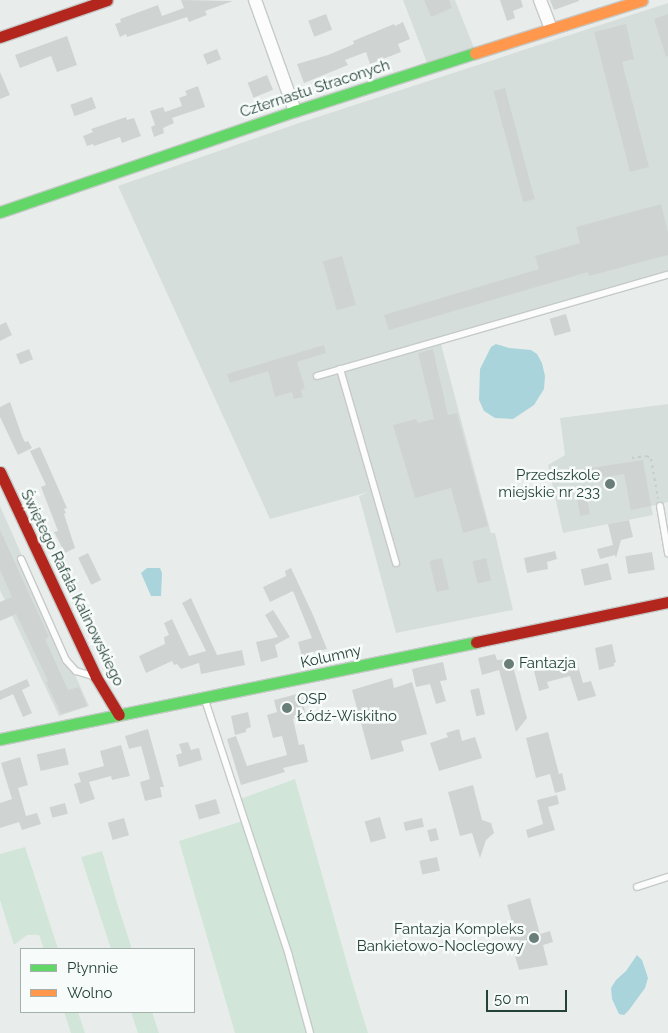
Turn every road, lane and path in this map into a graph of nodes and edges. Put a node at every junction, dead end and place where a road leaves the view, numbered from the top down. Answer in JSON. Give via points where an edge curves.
{"nodes":[{"id":1,"x":107,"y":0,"type":"edge"},
{"id":2,"x":255,"y":0,"type":"edge"},
{"id":3,"x":540,"y":0,"type":"edge"},
{"id":4,"x":642,"y":0,"type":"edge"},
{"id":5,"x":551,"y":29,"type":"junction"},
{"id":6,"x":0,"y":37,"type":"edge"},
{"id":7,"x":295,"y":111,"type":"junction"},
{"id":8,"x":0,"y":212,"type":"edge"},
{"id":9,"x":668,"y":276,"type":"edge"},
{"id":10,"x":340,"y":369,"type":"junction"},
{"id":11,"x":317,"y":376,"type":"dead end"},
{"id":12,"x":632,"y":458,"type":"dead end"},
{"id":13,"x":0,"y":472,"type":"edge"},
{"id":14,"x":660,"y":506,"type":"joint"},
{"id":15,"x":668,"y":553,"type":"edge"},
{"id":16,"x":21,"y":559,"type":"dead end"},
{"id":17,"x":396,"y":563,"type":"dead end"},
{"id":18,"x":668,"y":602,"type":"edge"},
{"id":19,"x":96,"y":677,"type":"junction"},
{"id":20,"x":204,"y":699,"type":"junction"},
{"id":21,"x":120,"y":715,"type":"junction"},
{"id":22,"x":0,"y":739,"type":"edge"},
{"id":23,"x":668,"y":877,"type":"edge"},
{"id":24,"x":637,"y":887,"type":"dead end"},
{"id":25,"x":310,"y":1033,"type":"edge"}],
"edges":[{"from":1,"to":6,"type":"street"},
{"from":2,"to":7,"type":"street"},
{"from":3,"to":5,"type":"street"},
{"from":4,"to":5,"type":"street","name":"Czternastu Straconych"},
{"from":5,"to":7,"type":"street","name":"Czternastu Straconych"},
{"from":7,"to":8,"type":"street","name":"Czternastu Straconych"},
{"from":9,"to":10,"type":"lane"},
{"from":10,"to":11,"type":"lane"},
{"from":10,"to":17,"type":"lane"},
{"from":12,"to":14,"type":"path","via":[[647,456],[651,459]]},
{"from":13,"to":19,"type":"street","name":"Świętego Rafała Kalinowskiego"},
{"from":14,"to":15,"type":"lane"},
{"from":16,"to":19,"type":"lane","via":[[66,660],[76,670]]},
{"from":18,"to":20,"type":"street","name":"Kolumny"},
{"from":19,"to":21,"type":"street","name":"Świętego Rafała Kalinowskiego"},
{"from":20,"to":21,"type":"street","name":"Kolumny"},
{"from":20,"to":25,"type":"lane","via":[[289,956]]},
{"from":21,"to":22,"type":"street","name":"Kolumny"},
{"from":23,"to":24,"type":"lane"}]}
